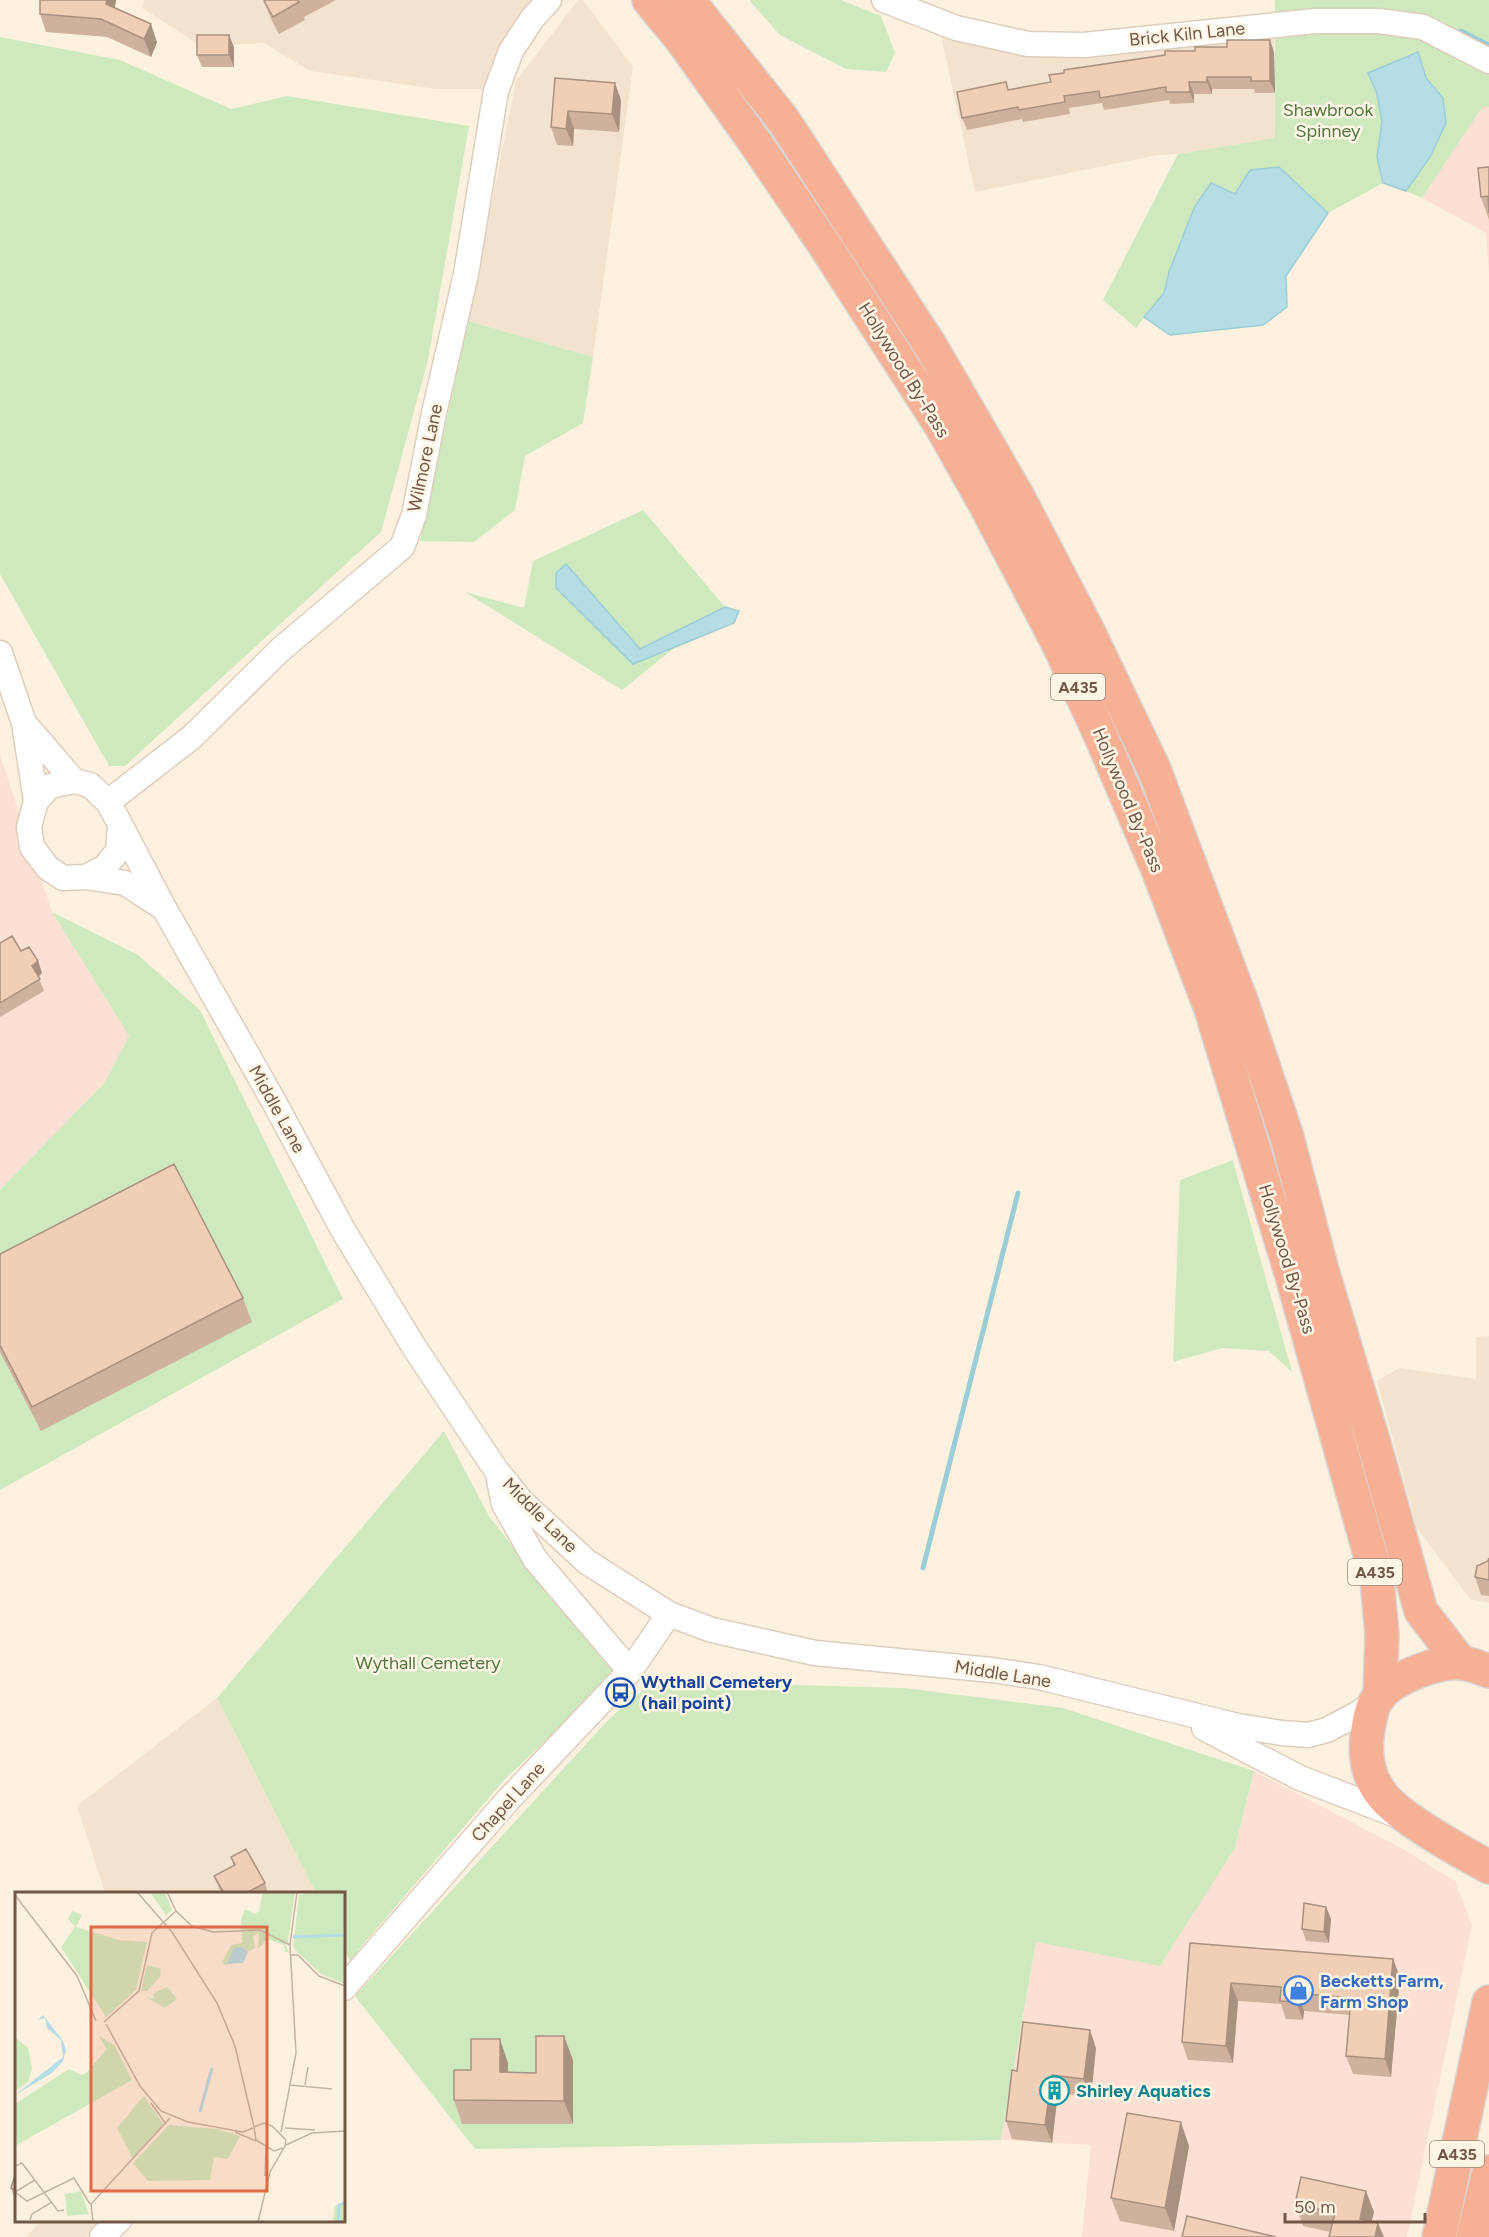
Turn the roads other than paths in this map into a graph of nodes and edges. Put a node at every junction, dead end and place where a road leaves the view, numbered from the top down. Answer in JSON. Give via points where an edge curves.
{"nodes":[{"id":1,"x":649,"y":0,"type":"edge"},
{"id":2,"x":688,"y":0,"type":"edge"},
{"id":3,"x":884,"y":0,"type":"edge"},
{"id":4,"x":548,"y":1,"type":"edge"},
{"id":5,"x":1489,"y":61,"type":"edge"},
{"id":6,"x":0,"y":653,"type":"edge"},
{"id":7,"x":24,"y":723,"type":"junction"},
{"id":8,"x":74,"y":782,"type":"junction"},
{"id":9,"x":36,"y":801,"type":"junction"},
{"id":10,"x":108,"y":802,"type":"junction"},
{"id":11,"x":120,"y":824,"type":"junction"},
{"id":12,"x":86,"y":877,"type":"junction"},
{"id":13,"x":164,"y":908,"type":"junction"},
{"id":14,"x":496,"y":1470,"type":"junction"},
{"id":15,"x":669,"y":1614,"type":"junction"},
{"id":16,"x":1480,"y":1667,"type":"edge"},
{"id":17,"x":630,"y":1671,"type":"junction"},
{"id":18,"x":1378,"y":1699,"type":"junction"},
{"id":19,"x":1140,"y":1702,"type":"junction"},
{"id":20,"x":1413,"y":1821,"type":"junction"},
{"id":21,"x":1485,"y":1872,"type":"edge"},
{"id":22,"x":345,"y":1987,"type":"edge"},
{"id":23,"x":1489,"y":2002,"type":"edge"},
{"id":24,"x":1489,"y":2172,"type":"edge"},
{"id":25,"x":117,"y":2222,"type":"edge"},
{"id":26,"x":102,"y":2237,"type":"edge"},
{"id":27,"x":1439,"y":2237,"type":"edge"},
{"id":28,"x":1473,"y":2237,"type":"edge"}],
"edges":[{"from":1,"to":18,"type":"highway","name":"Hollywood By-Pass","number":"A435","via":[[754,141],[940,424],[1059,645],[1100,734],[1159,872],[1211,1010],[1292,1276],[1377,1579],[1382,1635]]},
{"from":2,"to":16,"type":"highway","name":"Hollywood By-Pass","number":"A435","via":[[784,122],[930,345],[1017,495],[1154,769],[1243,1006],[1287,1137],[1421,1611]]},
{"from":3,"to":5,"type":"street","name":"Brick Kiln Lane","via":[[956,28],[1028,44],[1084,45],[1315,21],[1379,21],[1423,27]]},
{"from":4,"to":10,"type":"street","name":"Wilmore Lane","via":[[511,51],[496,91],[466,274],[414,515],[402,547],[280,650],[192,737]]},
{"from":6,"to":7,"type":"street","name":"Middle Lane"},
{"from":7,"to":8,"type":"street","name":"Middle Lane"},
{"from":7,"to":9,"type":"street","name":"Middle Lane"},
{"from":8,"to":9,"type":"street","via":[[50,786]]},
{"from":8,"to":10,"type":"street","name":"Middle Lane","via":[[90,785]]},
{"from":9,"to":12,"type":"street","name":"Middle Lane","via":[[29,827],[32,847],[48,868],[63,878]]},
{"from":10,"to":11,"type":"street","name":"Middle Lane"},
{"from":11,"to":12,"type":"street","via":[[118,851],[105,867]]},
{"from":11,"to":13,"type":"street","name":"Middle Lane"},
{"from":12,"to":13,"type":"street","name":"Middle Lane","via":[[125,883]]},
{"from":13,"to":14,"type":"street","name":"Middle Lane","via":[[343,1230],[414,1347]]},
{"from":14,"to":15,"type":"street","name":"Middle Lane","via":[[522,1502],[587,1562]]},
{"from":14,"to":17,"type":"street","via":[[504,1503],[535,1559]]},
{"from":15,"to":17,"type":"street","name":"Chapel Lane"},
{"from":15,"to":19,"type":"street","name":"Middle Lane","via":[[712,1630],[815,1653],[1039,1677]]},
{"from":16,"to":18,"type":"highway","via":[[1431,1668],[1408,1676]]},
{"from":17,"to":22,"type":"street","name":"Chapel Lane","via":[[508,1800]]},
{"from":18,"to":19,"type":"street","name":"Middle Lane","via":[[1327,1730],[1308,1735],[1238,1726]]},
{"from":18,"to":20,"type":"highway","name":"Hollywood By-Pass","via":[[1369,1721],[1365,1750],[1369,1768],[1379,1792]]},
{"from":19,"to":20,"type":"street","name":"Middle Lane","via":[[1198,1725],[1300,1778]]},
{"from":20,"to":21,"type":"highway","name":"Hollywood By-Pass"},
{"from":23,"to":27,"type":"highway","number":"A435"},
{"from":24,"to":28,"type":"highway","number":"A435"},
{"from":25,"to":26,"type":"street"}]}
